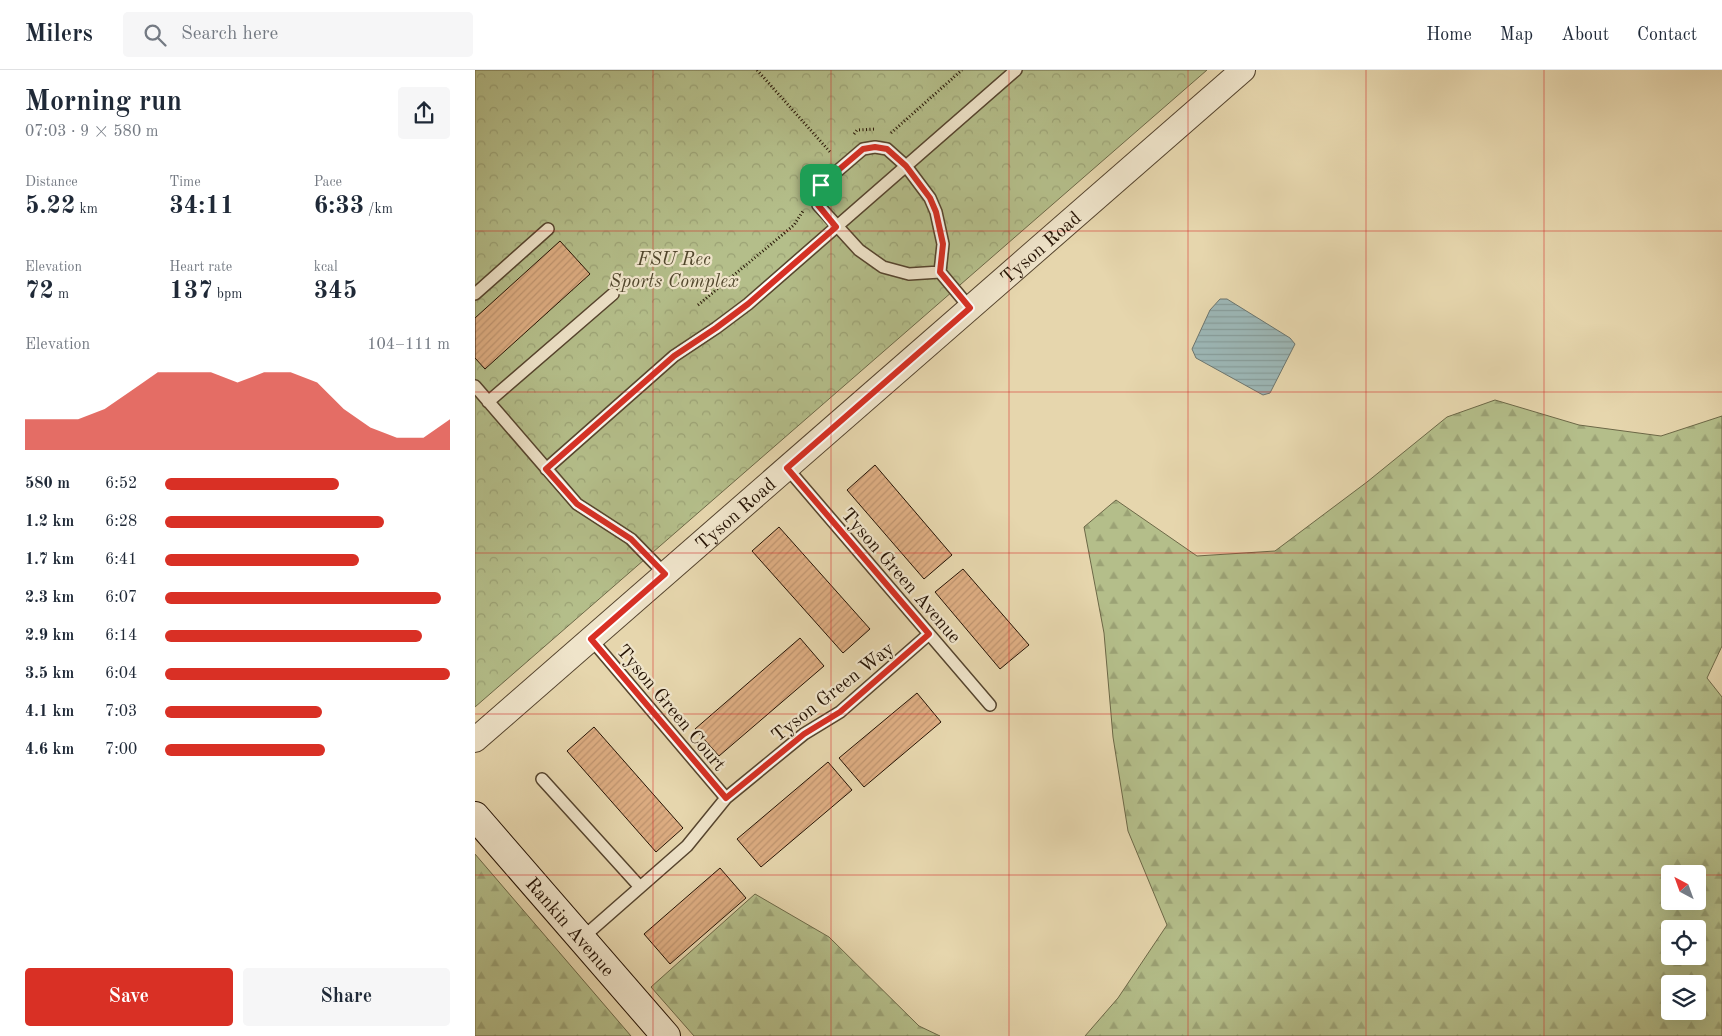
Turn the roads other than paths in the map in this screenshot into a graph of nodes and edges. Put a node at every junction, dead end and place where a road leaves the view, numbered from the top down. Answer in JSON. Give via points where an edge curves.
{"nodes":[{"id":1,"x":1016,"y":70,"type":"edge"},
{"id":2,"x":1243,"y":70,"type":"edge"},
{"id":3,"x":906,"y":166,"type":"junction"},
{"id":4,"x":836,"y":227,"type":"junction"},
{"id":5,"x":548,"y":229,"type":"dead end"},
{"id":6,"x":940,"y":272,"type":"junction"},
{"id":7,"x":475,"y":294,"type":"edge"},
{"id":8,"x":613,"y":294,"type":"dead end"},
{"id":9,"x":970,"y":308,"type":"junction"},
{"id":10,"x":475,"y":386,"type":"edge"},
{"id":11,"x":489,"y":402,"type":"junction"},
{"id":12,"x":787,"y":468,"type":"junction"},
{"id":13,"x":546,"y":469,"type":"junction"},
{"id":14,"x":665,"y":574,"type":"junction"},
{"id":15,"x":929,"y":634,"type":"junction"},
{"id":16,"x":591,"y":639,"type":"junction"},
{"id":17,"x":990,"y":704,"type":"dead end"},
{"id":18,"x":475,"y":740,"type":"edge"},
{"id":19,"x":543,"y":779,"type":"dead end"},
{"id":20,"x":726,"y":798,"type":"junction"},
{"id":21,"x":475,"y":816,"type":"edge"},
{"id":22,"x":640,"y":887,"type":"junction"},
{"id":23,"x":581,"y":939,"type":"junction"},
{"id":24,"x":666,"y":1036,"type":"edge"}],
"edges":[{"from":1,"to":3,"type":"lane"},
{"from":2,"to":9,"type":"street","name":"Tyson Road"},
{"from":3,"to":4,"type":"lane"},
{"from":3,"to":4,"type":"lane","via":[[887,149],[863,149],[821,185],[817,193],[818,205]]},
{"from":3,"to":6,"type":"lane","via":[[930,198],[936,212],[943,244]]},
{"from":4,"to":6,"type":"lane","via":[[883,268],[909,274]]},
{"from":4,"to":13,"type":"lane","via":[[748,304],[674,356]]},
{"from":5,"to":7,"type":"lane"},
{"from":6,"to":9,"type":"lane"},
{"from":8,"to":11,"type":"lane"},
{"from":9,"to":12,"type":"street","name":"Tyson Road"},
{"from":10,"to":11,"type":"lane"},
{"from":11,"to":13,"type":"lane"},
{"from":12,"to":14,"type":"street","name":"Tyson Road"},
{"from":12,"to":15,"type":"lane","name":"Tyson Green Avenue"},
{"from":13,"to":14,"type":"lane","via":[[577,504],[631,539]]},
{"from":14,"to":16,"type":"street","name":"Tyson Road"},
{"from":15,"to":17,"type":"lane","name":"Tyson Green Avenue"},
{"from":15,"to":20,"type":"lane","name":"Tyson Green Way","via":[[840,712],[804,734]]},
{"from":16,"to":18,"type":"street","name":"Tyson Road"},
{"from":16,"to":20,"type":"lane","name":"Tyson Green Court"},
{"from":19,"to":22,"type":"lane"},
{"from":20,"to":22,"type":"lane","name":"Tyson Green Way","via":[[687,846]]},
{"from":21,"to":23,"type":"street","name":"Rankin Avenue"},
{"from":22,"to":23,"type":"lane","name":"Tyson Green Way"},
{"from":23,"to":24,"type":"street","name":"Rankin Avenue"}]}
